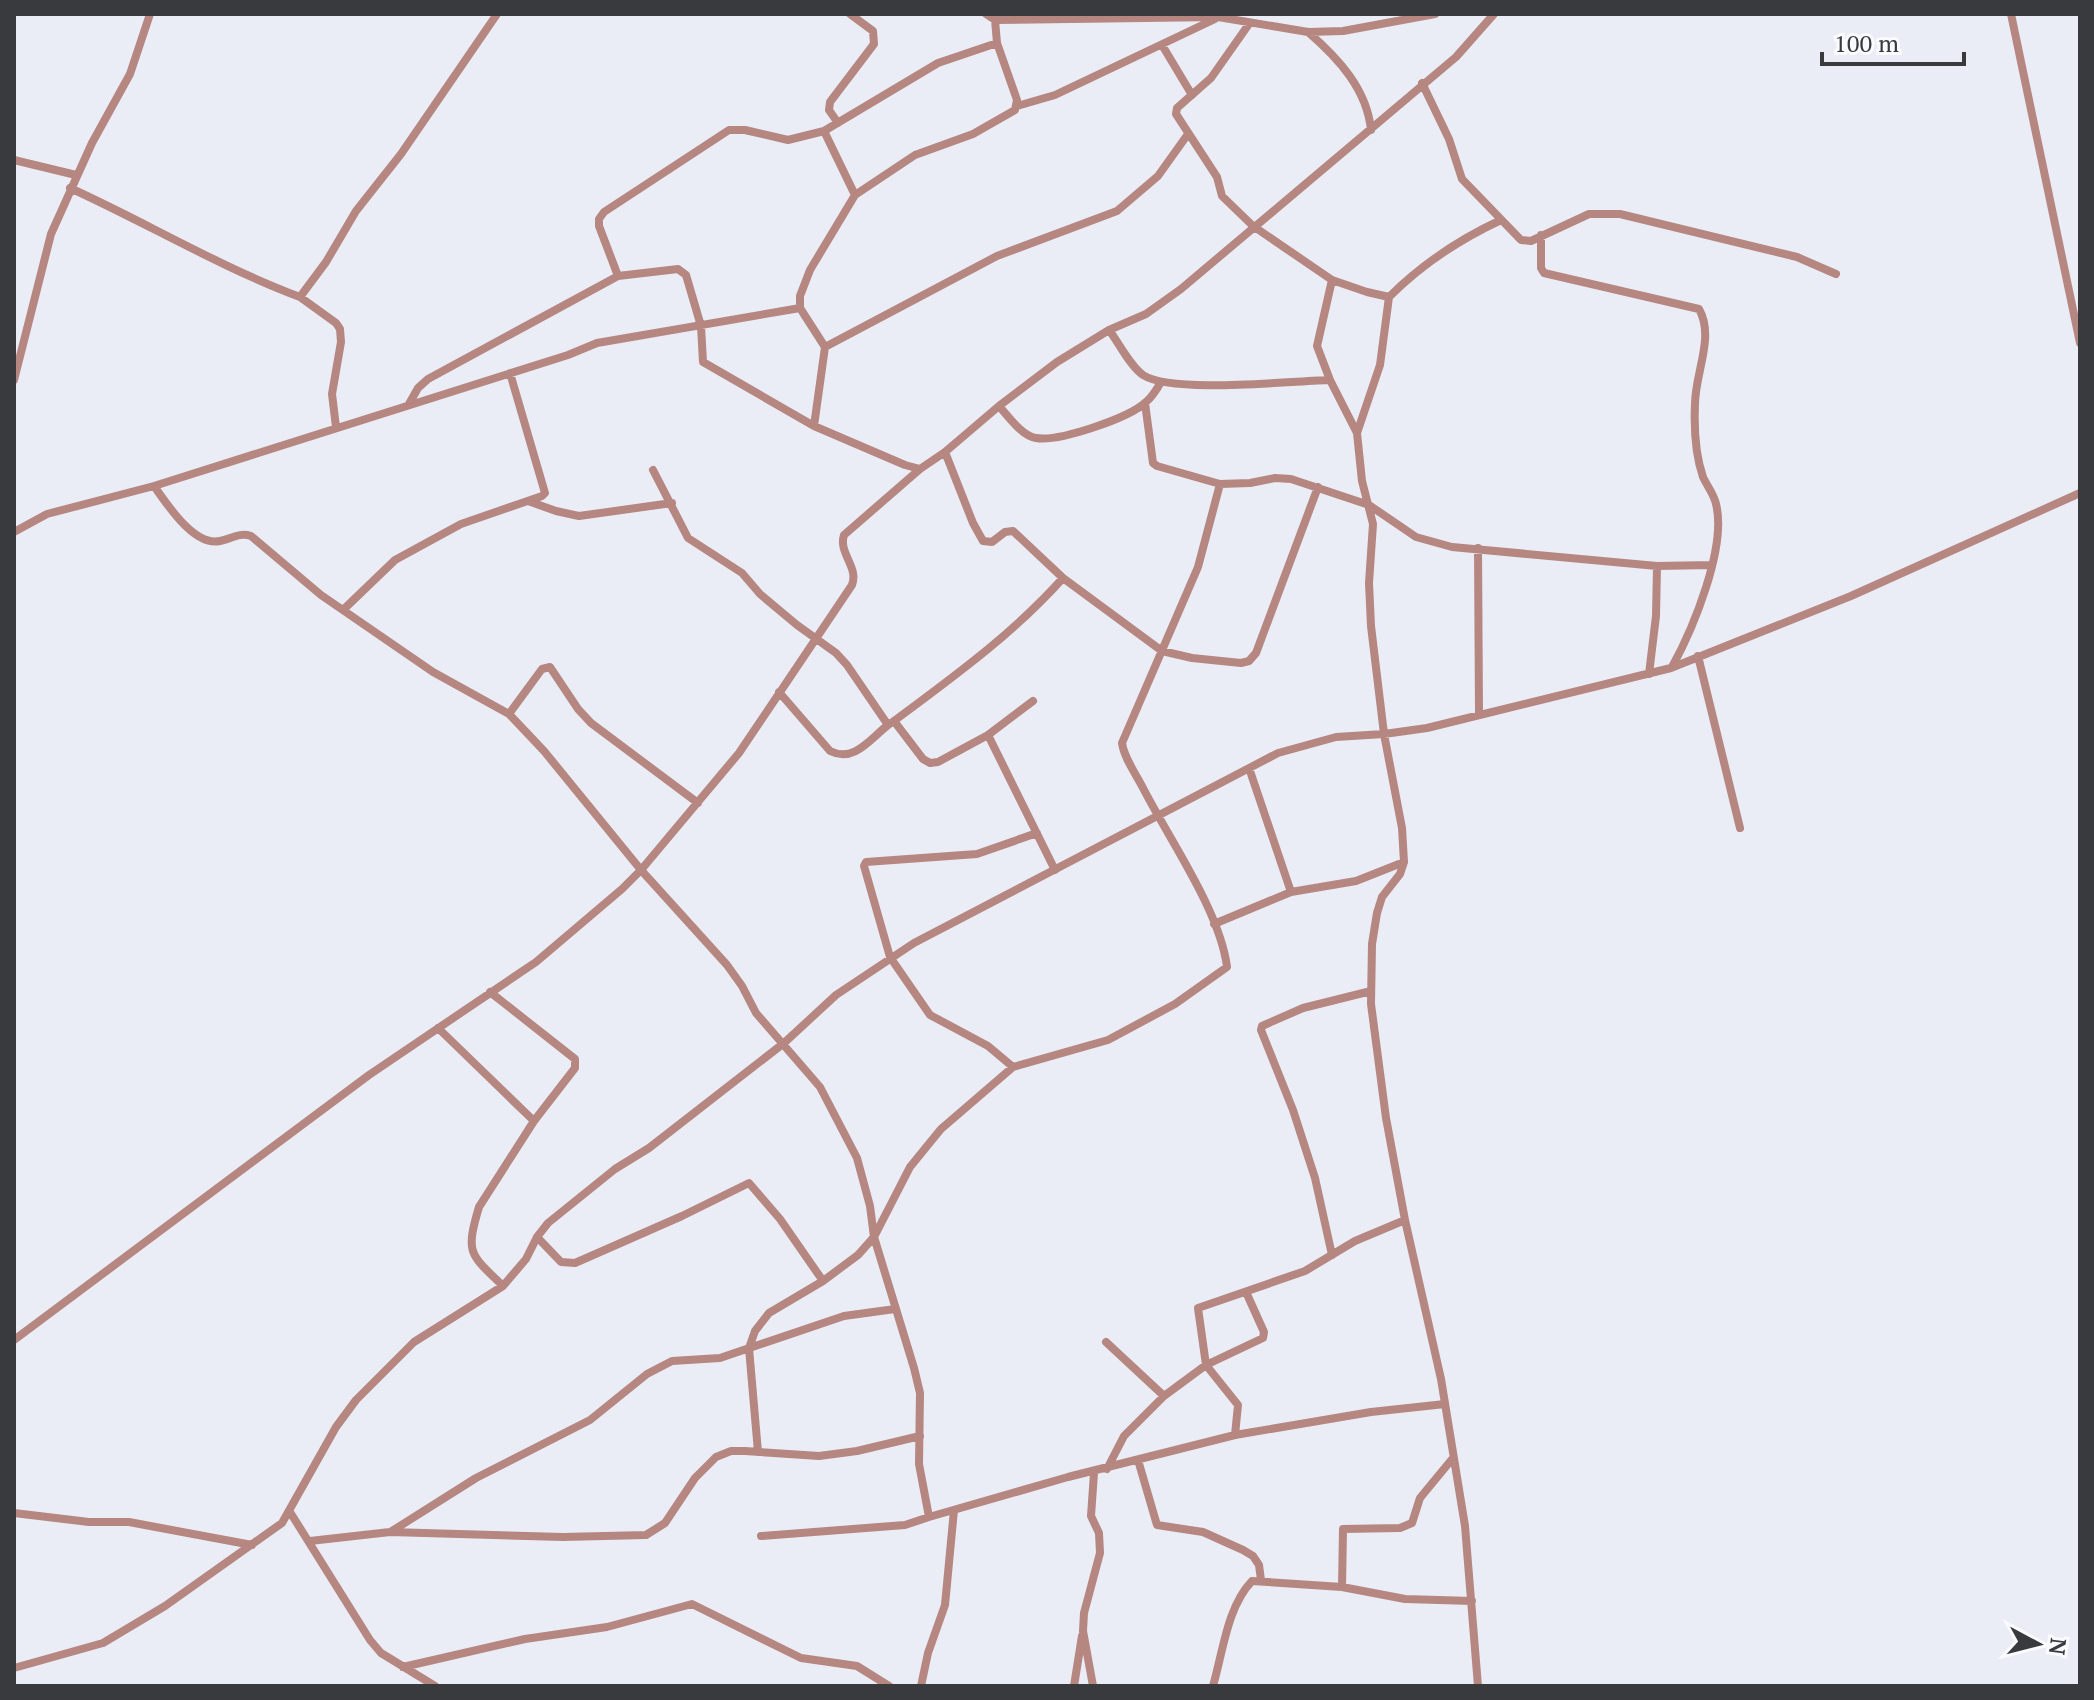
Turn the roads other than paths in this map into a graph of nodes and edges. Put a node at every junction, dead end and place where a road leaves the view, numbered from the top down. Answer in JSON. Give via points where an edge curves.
{"nodes":[{"id":1,"x":150,"y":14,"type":"edge"},
{"id":2,"x":497,"y":14,"type":"edge"},
{"id":3,"x":850,"y":14,"type":"edge"},
{"id":4,"x":986,"y":14,"type":"edge"},
{"id":5,"x":1435,"y":14,"type":"edge"},
{"id":6,"x":1494,"y":14,"type":"edge"},
{"id":7,"x":2011,"y":14,"type":"edge"},
{"id":8,"x":1056,"y":16,"type":"edge"},
{"id":9,"x":1200,"y":16,"type":"edge"},
{"id":10,"x":1220,"y":16,"type":"edge"},
{"id":11,"x":1396,"y":18,"type":"edge"},
{"id":12,"x":995,"y":20,"type":"junction"},
{"id":13,"x":1249,"y":24,"type":"junction"},
{"id":14,"x":1308,"y":32,"type":"junction"},
{"id":15,"x":997,"y":43,"type":"junction"},
{"id":16,"x":1162,"y":45,"type":"junction"},
{"id":17,"x":1422,"y":83,"type":"junction"},
{"id":18,"x":1192,"y":95,"type":"junction"},
{"id":19,"x":1017,"y":106,"type":"junction"},
{"id":20,"x":838,"y":123,"type":"junction"},
{"id":21,"x":1371,"y":130,"type":"junction"},
{"id":22,"x":824,"y":131,"type":"junction"},
{"id":23,"x":1188,"y":134,"type":"junction"},
{"id":24,"x":14,"y":160,"type":"edge"},
{"id":25,"x":76,"y":175,"type":"junction"},
{"id":26,"x":70,"y":188,"type":"junction"},
{"id":27,"x":855,"y":195,"type":"junction"},
{"id":28,"x":1501,"y":220,"type":"junction"},
{"id":29,"x":1253,"y":226,"type":"junction"},
{"id":30,"x":1541,"y":235,"type":"junction"},
{"id":31,"x":1836,"y":274,"type":"dead end"},
{"id":32,"x":618,"y":276,"type":"junction"},
{"id":33,"x":1332,"y":280,"type":"junction"},
{"id":34,"x":300,"y":297,"type":"junction"},
{"id":35,"x":1389,"y":297,"type":"junction"},
{"id":36,"x":800,"y":308,"type":"junction"},
{"id":37,"x":701,"y":326,"type":"junction"},
{"id":38,"x":1109,"y":330,"type":"junction"},
{"id":39,"x":2080,"y":343,"type":"edge"},
{"id":40,"x":825,"y":347,"type":"junction"},
{"id":41,"x":510,"y":373,"type":"junction"},
{"id":42,"x":14,"y":380,"type":"edge"},
{"id":43,"x":1330,"y":380,"type":"junction"},
{"id":44,"x":1161,"y":382,"type":"junction"},
{"id":45,"x":1145,"y":403,"type":"junction"},
{"id":46,"x":409,"y":404,"type":"junction"},
{"id":47,"x":999,"y":406,"type":"junction"},
{"id":48,"x":814,"y":426,"type":"junction"},
{"id":49,"x":336,"y":427,"type":"junction"},
{"id":50,"x":1357,"y":433,"type":"junction"},
{"id":51,"x":945,"y":452,"type":"junction"},
{"id":52,"x":920,"y":469,"type":"junction"},
{"id":53,"x":653,"y":470,"type":"dead end"},
{"id":54,"x":1220,"y":484,"type":"junction"},
{"id":55,"x":154,"y":486,"type":"junction"},
{"id":56,"x":1318,"y":487,"type":"junction"},
{"id":57,"x":2080,"y":493,"type":"edge"},
{"id":58,"x":528,"y":501,"type":"junction"},
{"id":59,"x":672,"y":503,"type":"junction"},
{"id":60,"x":1369,"y":505,"type":"junction"},
{"id":61,"x":14,"y":532,"type":"edge"},
{"id":62,"x":1478,"y":548,"type":"junction"},
{"id":63,"x":1712,"y":565,"type":"junction"},
{"id":64,"x":1657,"y":566,"type":"junction"},
{"id":65,"x":1063,"y":578,"type":"junction"},
{"id":66,"x":343,"y":610,"type":"junction"},
{"id":67,"x":817,"y":638,"type":"junction"},
{"id":68,"x":1162,"y":651,"type":"junction"},
{"id":69,"x":1698,"y":656,"type":"junction"},
{"id":70,"x":1671,"y":668,"type":"junction"},
{"id":71,"x":1649,"y":674,"type":"junction"},
{"id":72,"x":779,"y":692,"type":"junction"},
{"id":73,"x":1033,"y":701,"type":"dead end"},
{"id":74,"x":509,"y":714,"type":"junction"},
{"id":75,"x":1479,"y":714,"type":"junction"},
{"id":76,"x":891,"y":723,"type":"junction"},
{"id":77,"x":1384,"y":734,"type":"junction"},
{"id":78,"x":988,"y":735,"type":"junction"},
{"id":79,"x":1249,"y":768,"type":"junction"},
{"id":80,"x":698,"y":803,"type":"junction"},
{"id":81,"x":1157,"y":816,"type":"junction"},
{"id":82,"x":1740,"y":828,"type":"dead end"},
{"id":83,"x":1037,"y":833,"type":"junction"},
{"id":84,"x":1404,"y":862,"type":"junction"},
{"id":85,"x":641,"y":870,"type":"junction"},
{"id":86,"x":1055,"y":870,"type":"junction"},
{"id":87,"x":1291,"y":892,"type":"junction"},
{"id":88,"x":1214,"y":924,"type":"junction"},
{"id":89,"x":890,"y":957,"type":"junction"},
{"id":90,"x":1371,"y":991,"type":"junction"},
{"id":91,"x":490,"y":992,"type":"junction"},
{"id":92,"x":438,"y":1028,"type":"junction"},
{"id":93,"x":784,"y":1043,"type":"junction"},
{"id":94,"x":1013,"y":1067,"type":"junction"},
{"id":95,"x":534,"y":1121,"type":"junction"},
{"id":96,"x":1405,"y":1220,"type":"junction"},
{"id":97,"x":537,"y":1237,"type":"junction"},
{"id":98,"x":874,"y":1237,"type":"junction"},
{"id":99,"x":1332,"y":1255,"type":"junction"},
{"id":100,"x":823,"y":1281,"type":"junction"},
{"id":101,"x":503,"y":1286,"type":"junction"},
{"id":102,"x":1246,"y":1292,"type":"junction"},
{"id":103,"x":895,"y":1309,"type":"junction"},
{"id":104,"x":14,"y":1340,"type":"edge"},
{"id":105,"x":1106,"y":1342,"type":"dead end"},
{"id":106,"x":749,"y":1348,"type":"junction"},
{"id":107,"x":1206,"y":1365,"type":"junction"},
{"id":108,"x":1164,"y":1396,"type":"junction"},
{"id":109,"x":1445,"y":1404,"type":"junction"},
{"id":110,"x":1235,"y":1435,"type":"junction"},
{"id":111,"x":920,"y":1436,"type":"junction"},
{"id":112,"x":758,"y":1452,"type":"junction"},
{"id":113,"x":1453,"y":1458,"type":"junction"},
{"id":114,"x":1138,"y":1460,"type":"junction"},
{"id":115,"x":1107,"y":1469,"type":"junction"},
{"id":116,"x":1094,"y":1473,"type":"junction"},
{"id":117,"x":954,"y":1510,"type":"junction"},
{"id":118,"x":290,"y":1512,"type":"junction"},
{"id":119,"x":14,"y":1513,"type":"edge"},
{"id":120,"x":929,"y":1517,"type":"junction"},
{"id":121,"x":390,"y":1532,"type":"junction"},
{"id":122,"x":761,"y":1536,"type":"dead end"},
{"id":123,"x":310,"y":1541,"type":"junction"},
{"id":124,"x":252,"y":1545,"type":"junction"},
{"id":125,"x":1261,"y":1580,"type":"junction"},
{"id":126,"x":1342,"y":1587,"type":"junction"},
{"id":127,"x":1472,"y":1601,"type":"junction"},
{"id":128,"x":1083,"y":1631,"type":"junction"},
{"id":129,"x":403,"y":1667,"type":"junction"},
{"id":130,"x":14,"y":1668,"type":"edge"},
{"id":131,"x":435,"y":1686,"type":"edge"},
{"id":132,"x":889,"y":1686,"type":"edge"},
{"id":133,"x":921,"y":1686,"type":"edge"},
{"id":134,"x":1074,"y":1686,"type":"edge"},
{"id":135,"x":1093,"y":1686,"type":"edge"},
{"id":136,"x":1213,"y":1686,"type":"edge"},
{"id":137,"x":1478,"y":1686,"type":"edge"}],
"edges":[{"from":1,"to":25,"type":"street","via":[[130,74]]},
{"from":2,"to":34,"type":"street"},
{"from":3,"to":20,"type":"street","via":[[873,31],[874,44],[830,102]]},
{"from":4,"to":12,"type":"street"},
{"from":5,"to":11,"type":"street"},
{"from":6,"to":17,"type":"street","via":[[1456,57]]},
{"from":7,"to":39,"type":"street"},
{"from":8,"to":9,"type":"street"},
{"from":8,"to":12,"type":"street"},
{"from":9,"to":10,"type":"street"},
{"from":10,"to":13,"type":"street"},
{"from":10,"to":16,"type":"street"},
{"from":11,"to":14,"type":"street","via":[[1343,31]]},
{"from":12,"to":15,"type":"street"},
{"from":13,"to":14,"type":"street"},
{"from":13,"to":18,"type":"street","via":[[1211,78]]},
{"from":14,"to":21,"type":"street","via":[[1359,89]]},
{"from":15,"to":19,"type":"street"},
{"from":15,"to":20,"type":"street","via":[[938,63]]},
{"from":16,"to":18,"type":"street"},
{"from":16,"to":19,"type":"street","via":[[1055,95]]},
{"from":17,"to":21,"type":"street"},
{"from":17,"to":28,"type":"street","via":[[1462,179]]},
{"from":18,"to":23,"type":"street","via":[[1177,111]]},
{"from":19,"to":27,"type":"street","via":[[973,134],[915,155]]},
{"from":20,"to":22,"type":"street"},
{"from":21,"to":29,"type":"street"},
{"from":22,"to":27,"type":"street"},
{"from":22,"to":32,"type":"street","via":[[788,140],[729,130],[604,212],[599,226]]},
{"from":23,"to":29,"type":"street","via":[[1217,177],[1222,196]]},
{"from":23,"to":40,"type":"street","via":[[1158,176],[1117,211],[997,256]]},
{"from":24,"to":25,"type":"street"},
{"from":25,"to":26,"type":"street"},
{"from":26,"to":34,"type":"street"},
{"from":26,"to":42,"type":"street","via":[[51,234]]},
{"from":27,"to":36,"type":"street","via":[[803,284]]},
{"from":28,"to":30,"type":"street","via":[[1525,242]]},
{"from":28,"to":35,"type":"street","via":[[1439,254]]},
{"from":29,"to":33,"type":"street"},
{"from":29,"to":38,"type":"street","via":[[1181,289],[1146,314]]},
{"from":30,"to":31,"type":"street","via":[[1589,214],[1620,214],[1797,257]]},
{"from":30,"to":63,"type":"street","via":[[1544,273],[1699,309],[1705,320],[1695,427],[1703,476],[1719,523]]},
{"from":32,"to":37,"type":"street","via":[[682,271]]},
{"from":32,"to":46,"type":"street","via":[[428,379]]},
{"from":33,"to":35,"type":"street"},
{"from":33,"to":43,"type":"street","via":[[1317,346]]},
{"from":34,"to":49,"type":"street","via":[[340,329],[332,394]]},
{"from":35,"to":50,"type":"street","via":[[1380,365]]},
{"from":36,"to":37,"type":"street"},
{"from":36,"to":40,"type":"street"},
{"from":37,"to":41,"type":"street","via":[[597,343]]},
{"from":37,"to":48,"type":"street","via":[[701,358],[707,366]]},
{"from":38,"to":44,"type":"street","via":[[1141,374]]},
{"from":38,"to":47,"type":"street"},
{"from":40,"to":48,"type":"street"},
{"from":41,"to":46,"type":"street"},
{"from":41,"to":58,"type":"street","via":[[545,488],[542,496]]},
{"from":43,"to":44,"type":"street"},
{"from":43,"to":50,"type":"street"},
{"from":44,"to":45,"type":"street"},
{"from":45,"to":47,"type":"street","via":[[1123,418],[1040,439],[1028,435]]},
{"from":45,"to":54,"type":"street","via":[[1155,465]]},
{"from":46,"to":49,"type":"street"},
{"from":47,"to":51,"type":"street"},
{"from":48,"to":52,"type":"street"},
{"from":49,"to":55,"type":"street"},
{"from":50,"to":60,"type":"street"},
{"from":51,"to":52,"type":"street"},
{"from":51,"to":65,"type":"street","via":[[983,541],[1013,531]]},
{"from":52,"to":67,"type":"street","via":[[844,535],[841,546],[854,581]]},
{"from":53,"to":59,"type":"street"},
{"from":54,"to":56,"type":"street","via":[[1284,477]]},
{"from":54,"to":68,"type":"street","via":[[1198,567]]},
{"from":55,"to":61,"type":"street","via":[[47,514]]},
{"from":55,"to":66,"type":"street","via":[[200,538],[218,542],[251,536]]},
{"from":56,"to":60,"type":"street"},
{"from":56,"to":68,"type":"street","via":[[1249,661]]},
{"from":57,"to":69,"type":"street","via":[[1851,596]]},
{"from":58,"to":59,"type":"street","via":[[579,516]]},
{"from":58,"to":66,"type":"street","via":[[461,524],[395,560]]},
{"from":59,"to":67,"type":"street","via":[[688,538],[742,573],[760,594]]},
{"from":60,"to":62,"type":"street","via":[[1416,537]]},
{"from":60,"to":77,"type":"street","via":[[1369,606]]},
{"from":62,"to":64,"type":"street"},
{"from":62,"to":75,"type":"street"},
{"from":63,"to":64,"type":"street"},
{"from":63,"to":70,"type":"street","via":[[1690,633]]},
{"from":64,"to":71,"type":"street"},
{"from":65,"to":68,"type":"street"},
{"from":65,"to":76,"type":"street","via":[[987,652]]},
{"from":66,"to":74,"type":"street","via":[[433,672]]},
{"from":67,"to":72,"type":"street"},
{"from":67,"to":76,"type":"street","via":[[847,665]]},
{"from":68,"to":81,"type":"street","via":[[1122,743]]},
{"from":69,"to":70,"type":"street"},
{"from":69,"to":82,"type":"street"},
{"from":70,"to":71,"type":"street"},
{"from":71,"to":75,"type":"street"},
{"from":72,"to":76,"type":"street","via":[[838,754],[853,754]]},
{"from":72,"to":80,"type":"street"},
{"from":73,"to":78,"type":"street"},
{"from":74,"to":80,"type":"street","via":[[542,669],[550,667],[591,723]]},
{"from":74,"to":85,"type":"street"},
{"from":75,"to":77,"type":"street"},
{"from":76,"to":78,"type":"street","via":[[930,763]]},
{"from":77,"to":79,"type":"street","via":[[1336,737],[1278,753]]},
{"from":77,"to":84,"type":"street"},
{"from":78,"to":83,"type":"street"},
{"from":79,"to":81,"type":"street"},
{"from":79,"to":87,"type":"street"},
{"from":80,"to":85,"type":"street"},
{"from":81,"to":86,"type":"street"},
{"from":81,"to":88,"type":"street"},
{"from":83,"to":86,"type":"street"},
{"from":83,"to":89,"type":"street","via":[[977,854],[866,862],[864,871]]},
{"from":84,"to":87,"type":"street","via":[[1356,881]]},
{"from":84,"to":90,"type":"street","via":[[1377,913]]},
{"from":85,"to":91,"type":"street","via":[[536,962]]},
{"from":85,"to":93,"type":"street","via":[[727,965],[756,1013]]},
{"from":86,"to":89,"type":"street"},
{"from":87,"to":88,"type":"street"},
{"from":88,"to":94,"type":"street","via":[[1225,971],[1108,1040]]},
{"from":89,"to":93,"type":"street","via":[[836,995]]},
{"from":89,"to":94,"type":"street","via":[[930,1015],[988,1046]]},
{"from":90,"to":96,"type":"street"},
{"from":90,"to":99,"type":"street","via":[[1289,1013],[1261,1030],[1315,1178]]},
{"from":91,"to":92,"type":"street"},
{"from":91,"to":95,"type":"street","via":[[575,1059],[575,1068]]},
{"from":92,"to":95,"type":"street"},
{"from":92,"to":104,"type":"street"},
{"from":93,"to":97,"type":"street","via":[[615,1169]]},
{"from":93,"to":98,"type":"street","via":[[825,1095],[854,1151]]},
{"from":94,"to":98,"type":"street","via":[[920,1153]]},
{"from":95,"to":101,"type":"street","via":[[484,1196],[474,1223],[473,1257]]},
{"from":96,"to":99,"type":"street"},
{"from":96,"to":109,"type":"street"},
{"from":97,"to":100,"type":"street","via":[[561,1262],[575,1263],[749,1183]]},
{"from":97,"to":101,"type":"street"},
{"from":98,"to":100,"type":"street"},
{"from":98,"to":103,"type":"street"},
{"from":99,"to":102,"type":"street","via":[[1305,1271]]},
{"from":100,"to":106,"type":"street","via":[[769,1313]]},
{"from":101,"to":118,"type":"street","via":[[414,1342],[356,1400]]},
{"from":102,"to":107,"type":"street","via":[[1197,1309]]},
{"from":102,"to":107,"type":"street","via":[[1263,1338]]},
{"from":103,"to":106,"type":"street","via":[[844,1316]]},
{"from":103,"to":111,"type":"street","via":[[920,1393]]},
{"from":105,"to":108,"type":"street"},
{"from":106,"to":112,"type":"street"},
{"from":106,"to":121,"type":"street","via":[[720,1358],[672,1361],[647,1374],[590,1420],[476,1478]]},
{"from":107,"to":108,"type":"street"},
{"from":107,"to":110,"type":"street","via":[[1238,1405]]},
{"from":108,"to":115,"type":"street","via":[[1124,1436]]},
{"from":109,"to":110,"type":"street"},
{"from":109,"to":113,"type":"street"},
{"from":110,"to":114,"type":"street"},
{"from":111,"to":112,"type":"street","via":[[819,1456]]},
{"from":111,"to":120,"type":"street","via":[[919,1464]]},
{"from":112,"to":121,"type":"street","via":[[731,1451],[716,1457],[665,1523],[646,1535]]},
{"from":113,"to":126,"type":"street","via":[[1420,1498],[1412,1523],[1343,1529]]},
{"from":113,"to":127,"type":"street"},
{"from":114,"to":115,"type":"street"},
{"from":114,"to":125,"type":"street","via":[[1157,1525],[1203,1532],[1243,1550],[1259,1565]]},
{"from":115,"to":116,"type":"street"},
{"from":116,"to":117,"type":"street"},
{"from":116,"to":128,"type":"street","via":[[1091,1516],[1100,1553]]},
{"from":117,"to":120,"type":"street"},
{"from":117,"to":133,"type":"street","via":[[945,1605]]},
{"from":118,"to":123,"type":"street"},
{"from":118,"to":124,"type":"street"},
{"from":119,"to":124,"type":"street","via":[[129,1522]]},
{"from":120,"to":122,"type":"street","via":[[905,1525]]},
{"from":121,"to":123,"type":"street"},
{"from":123,"to":129,"type":"street","via":[[370,1640]]},
{"from":124,"to":130,"type":"street","via":[[103,1643]]},
{"from":125,"to":126,"type":"street"},
{"from":125,"to":136,"type":"street","via":[[1248,1584],[1237,1606]]},
{"from":126,"to":127,"type":"street","via":[[1405,1599]]},
{"from":127,"to":137,"type":"street"},
{"from":128,"to":134,"type":"street"},
{"from":128,"to":135,"type":"street"},
{"from":129,"to":131,"type":"street"},
{"from":129,"to":132,"type":"street","via":[[525,1639],[607,1627],[692,1604],[801,1658],[853,1664]]}]}
